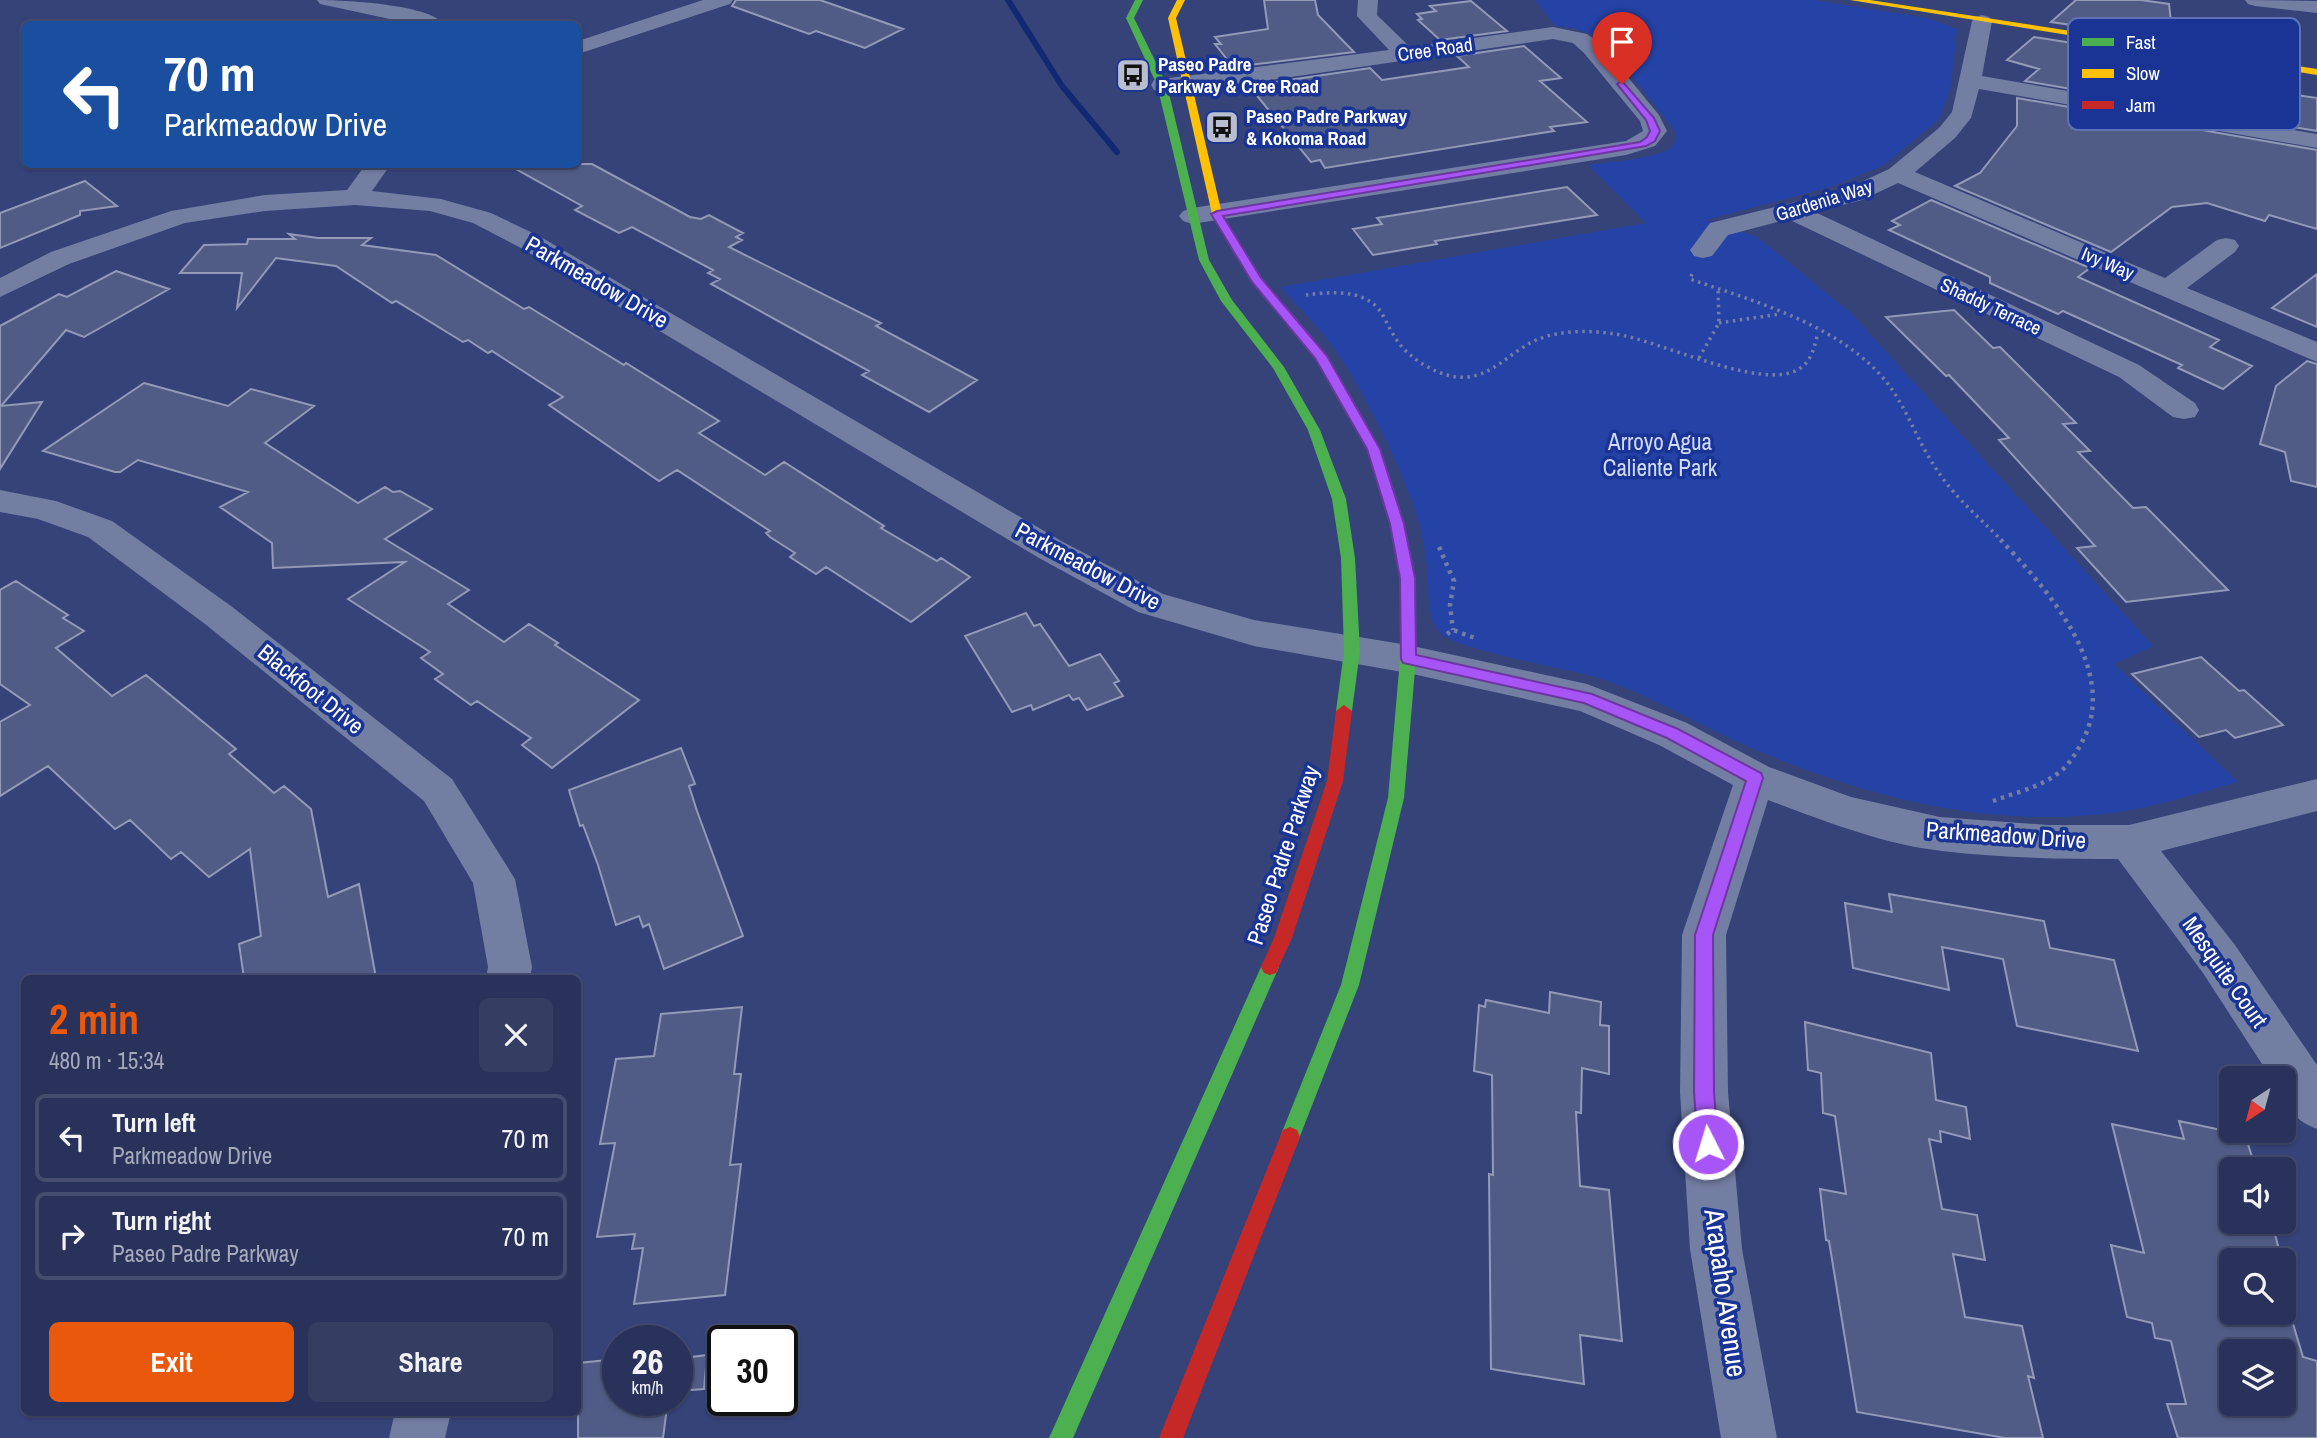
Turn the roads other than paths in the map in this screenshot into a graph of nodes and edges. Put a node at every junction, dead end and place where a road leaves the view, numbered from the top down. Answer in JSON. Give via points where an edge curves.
{"nodes":[{"id":1,"x":327,"y":0,"type":"edge"},
{"id":2,"x":723,"y":0,"type":"edge"},
{"id":3,"x":1139,"y":0,"type":"edge"},
{"id":4,"x":1181,"y":0,"type":"edge"},
{"id":5,"x":1368,"y":0,"type":"edge"},
{"id":6,"x":1854,"y":0,"type":"edge"},
{"id":7,"x":2255,"y":0,"type":"edge"},
{"id":8,"x":2317,"y":7,"type":"edge"},
{"id":9,"x":423,"y":21,"type":"edge"},
{"id":10,"x":1982,"y":21,"type":"junction"},
{"id":11,"x":2068,"y":34,"type":"edge"},
{"id":12,"x":581,"y":47,"type":"edge"},
{"id":13,"x":1405,"y":54,"type":"junction"},
{"id":14,"x":1970,"y":81,"type":"junction"},
{"id":15,"x":1188,"y":82,"type":"junction"},
{"id":16,"x":1162,"y":85,"type":"junction"},
{"id":17,"x":2068,"y":98,"type":"edge"},
{"id":18,"x":2253,"y":130,"type":"edge"},
{"id":19,"x":2317,"y":141,"type":"edge"},
{"id":20,"x":376,"y":168,"type":"edge"},
{"id":21,"x":1898,"y":174,"type":"junction"},
{"id":22,"x":355,"y":197,"type":"junction"},
{"id":23,"x":1791,"y":211,"type":"junction"},
{"id":24,"x":1217,"y":214,"type":"junction"},
{"id":25,"x":1192,"y":216,"type":"junction"},
{"id":26,"x":2226,"y":246,"type":"dead end"},
{"id":27,"x":1703,"y":250,"type":"road end"},
{"id":28,"x":0,"y":289,"type":"edge"},
{"id":29,"x":2168,"y":289,"type":"junction"},
{"id":30,"x":2317,"y":353,"type":"edge"},
{"id":31,"x":2185,"y":410,"type":"dead end"},
{"id":32,"x":0,"y":501,"type":"edge"},
{"id":33,"x":1352,"y":651,"type":"junction"},
{"id":34,"x":1408,"y":659,"type":"junction"},
{"id":35,"x":1755,"y":778,"type":"junction"},
{"id":36,"x":2317,"y":795,"type":"edge"},
{"id":37,"x":2129,"y":842,"type":"junction"},
{"id":38,"x":509,"y":975,"type":"edge"},
{"id":39,"x":2317,"y":1105,"type":"edge"},
{"id":40,"x":423,"y":1416,"type":"edge"},
{"id":41,"x":417,"y":1438,"type":"edge"},
{"id":42,"x":1061,"y":1438,"type":"edge"},
{"id":43,"x":1171,"y":1438,"type":"edge"},
{"id":44,"x":1749,"y":1438,"type":"edge"}],
"edges":[{"from":1,"to":9,"type":"street"},
{"from":2,"to":12,"type":"street"},
{"from":3,"to":16,"type":"main road","name":"Paseo Padre Parkway","via":[[1130,18]]},
{"from":4,"to":15,"type":"main road","via":[[1172,18]]},
{"from":5,"to":13,"type":"street","via":[[1367,16]]},
{"from":6,"to":10,"type":"main road"},
{"from":7,"to":8,"type":"street"},
{"from":10,"to":11,"type":"main road"},
{"from":10,"to":14,"type":"street","name":"Gardenia Way"},
{"from":13,"to":15,"type":"street","name":"Cree Road"},
{"from":13,"to":24,"type":"street","name":"Cree Road","via":[[1553,33],[1580,38],[1651,120],[1655,131],[1652,139],[1626,148]]},
{"from":14,"to":17,"type":"street"},
{"from":14,"to":21,"type":"street","name":"Gardenia Way","via":[[1963,113],[1947,133]]},
{"from":15,"to":16,"type":"street","name":"Cree Road"},
{"from":15,"to":24,"type":"main road"},
{"from":16,"to":25,"type":"main road","name":"Paseo Padre Parkway"},
{"from":18,"to":19,"type":"street"},
{"from":20,"to":22,"type":"street"},
{"from":21,"to":23,"type":"street","name":"Gardenia Way","via":[[1853,195]]},
{"from":21,"to":29,"type":"street","name":"Ivy Way"},
{"from":22,"to":28,"type":"street","name":"Parkmeadow Drive","via":[[265,203],[180,216],[61,258]]},
{"from":22,"to":33,"type":"street","name":"Parkmeadow Drive","via":[[432,204],[482,218],[530,242],[1051,550],[1151,603],[1254,633]]},
{"from":23,"to":27,"type":"street","name":"Gardenia Way","via":[[1718,229]]},
{"from":23,"to":31,"type":"street","name":"Shaddy Terrace","via":[[2129,371]]},
{"from":24,"to":25,"type":"street"},
{"from":24,"to":34,"type":"main road","via":[[1256,280],[1321,356],[1374,449],[1397,524],[1407,578]]},
{"from":25,"to":33,"type":"main road","name":"Paseo Padre Parkway","via":[[1204,260],[1227,301],[1278,367],[1318,441],[1339,499],[1348,558]]},
{"from":26,"to":29,"type":"street"},
{"from":29,"to":30,"type":"street","name":"Ivy Way"},
{"from":32,"to":38,"type":"street","name":"Blackfoot Drive","via":[[44,509],[100,529],[218,615],[438,790],[494,879]]},
{"from":33,"to":34,"type":"street","name":"Parkmeadow Drive"},
{"from":33,"to":42,"type":"main road","name":"Paseo Padre Parkway","via":[[1335,781],[1283,938]]},
{"from":34,"to":35,"type":"street","name":"Parkmeadow Drive","via":[[1587,698],[1673,734]]},
{"from":34,"to":43,"type":"main road","via":[[1396,798],[1350,985]]},
{"from":35,"to":37,"type":"street","name":"Parkmeadow Drive","via":[[1848,813],[1940,834]]},
{"from":35,"to":44,"type":"street","name":"Arapaho Avenue","via":[[1704,935],[1704,1092],[1715,1236]]},
{"from":36,"to":37,"type":"street","name":"Parkmeadow Drive"},
{"from":37,"to":39,"type":"street","name":"Mesquite Court","via":[[2219,959]]},
{"from":40,"to":41,"type":"street"}]}
